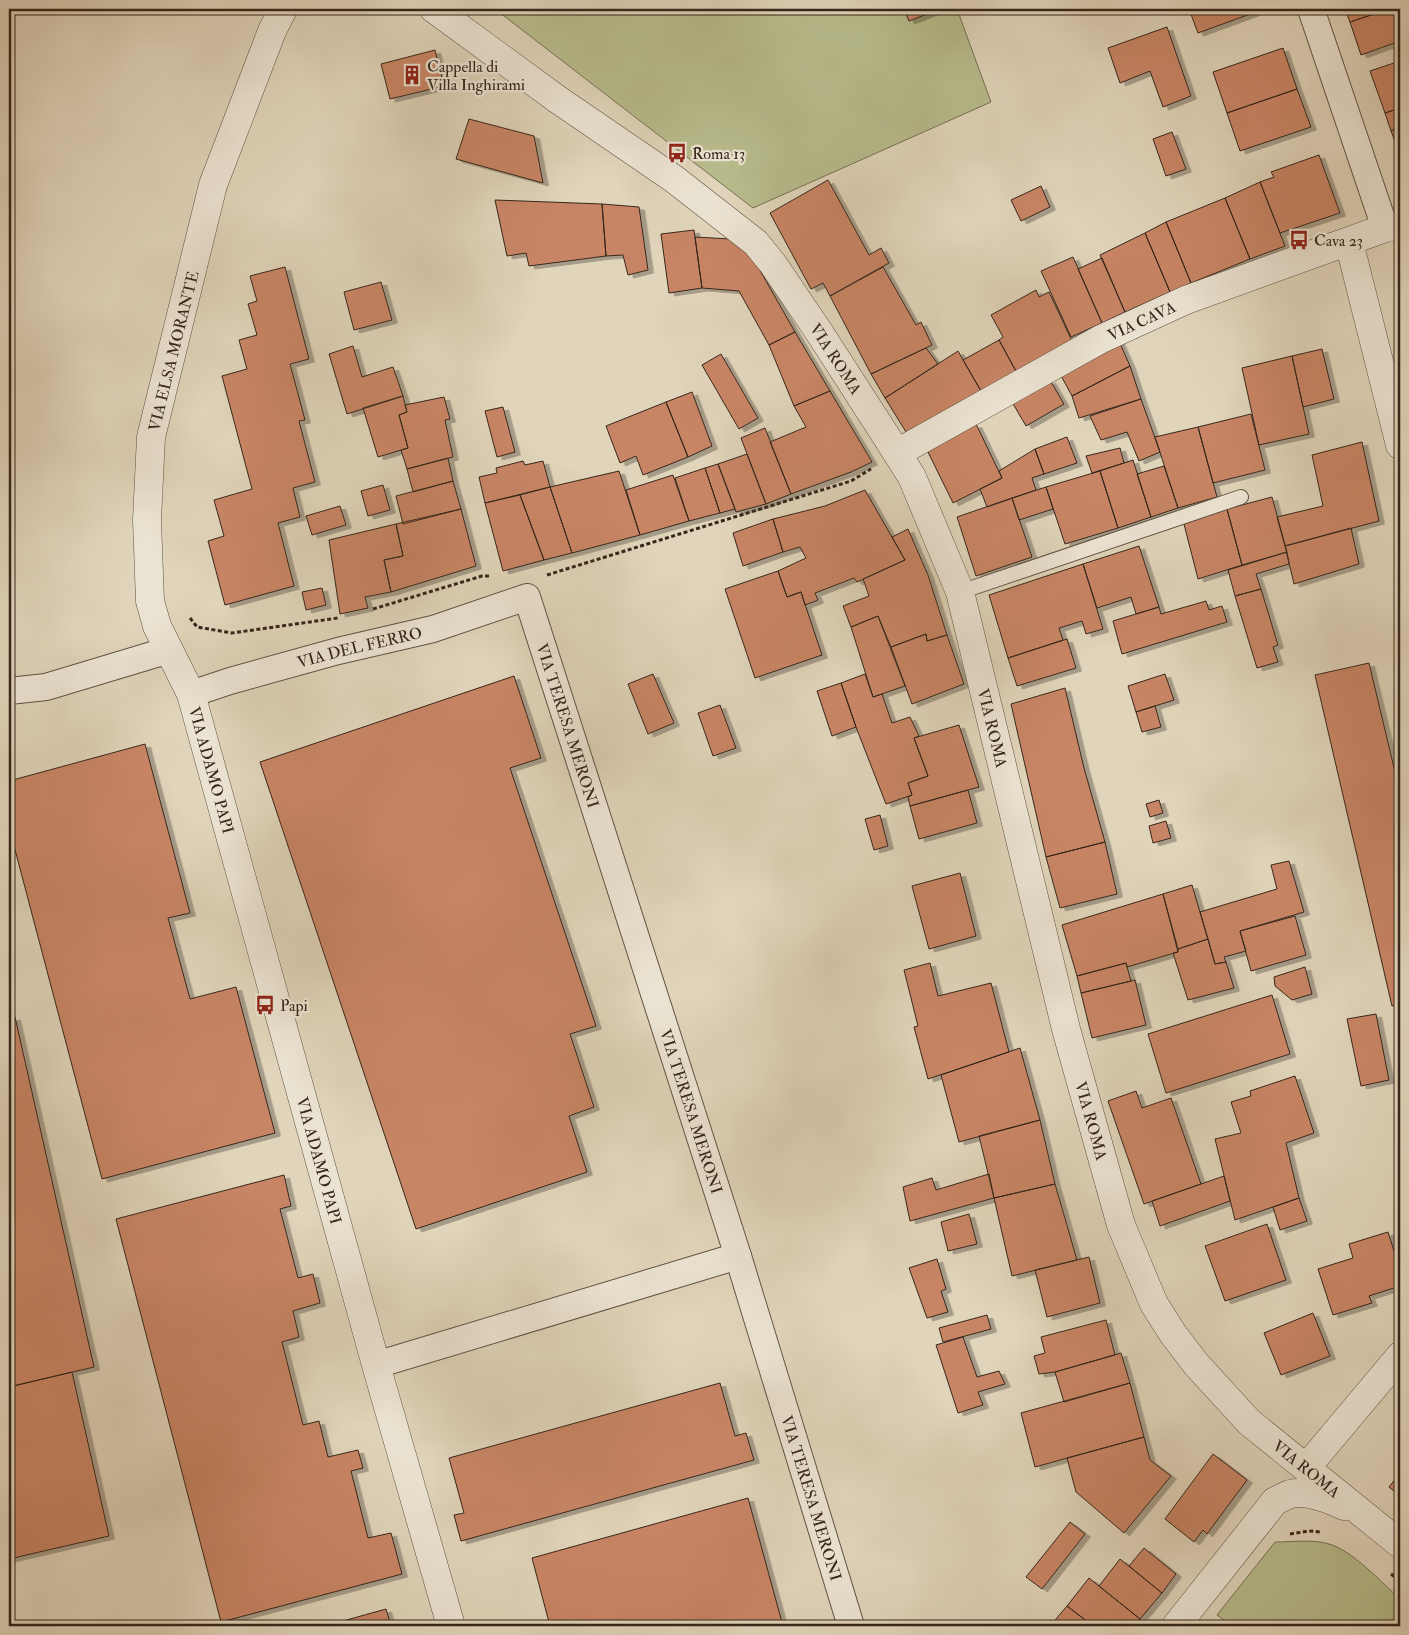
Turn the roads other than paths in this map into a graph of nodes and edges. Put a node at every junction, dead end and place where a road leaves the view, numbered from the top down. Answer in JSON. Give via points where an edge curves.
{"nodes":[{"id":1,"x":434,"y":9,"type":"edge"},
{"id":2,"x":1311,"y":9,"type":"edge"},
{"id":3,"x":283,"y":10,"type":"edge"},
{"id":4,"x":1392,"y":227,"type":"edge"},
{"id":5,"x":1349,"y":242,"type":"junction"},
{"id":6,"x":1400,"y":445,"type":"edge"},
{"id":7,"x":897,"y":452,"type":"junction"},
{"id":8,"x":1241,"y":497,"type":"dead end"},
{"id":9,"x":533,"y":587,"type":"joint"},
{"id":10,"x":960,"y":592,"type":"junction"},
{"id":11,"x":169,"y":650,"type":"junction"},
{"id":12,"x":9,"y":691,"type":"edge"},
{"id":13,"x":191,"y":694,"type":"junction"},
{"id":14,"x":738,"y":1256,"type":"junction"},
{"id":15,"x":1400,"y":1356,"type":"edge"},
{"id":16,"x":376,"y":1365,"type":"junction"},
{"id":17,"x":1249,"y":1422,"type":"junction"},
{"id":18,"x":1306,"y":1468,"type":"junction"},
{"id":19,"x":1275,"y":1501,"type":"junction"},
{"id":20,"x":1372,"y":1521,"type":"junction"},
{"id":21,"x":1400,"y":1544,"type":"edge"},
{"id":22,"x":451,"y":1626,"type":"edge"},
{"id":23,"x":851,"y":1626,"type":"edge"},
{"id":24,"x":1176,"y":1626,"type":"edge"}],
"edges":[{"from":1,"to":7,"type":"street","name":"VIA ROMA","via":[[674,179],[756,243],[774,264]]},
{"from":2,"to":4,"type":"street"},
{"from":3,"to":11,"type":"street","name":"VIA ELSA MORANTE","via":[[213,185],[151,437],[150,601],[157,626]]},
{"from":4,"to":5,"type":"street","name":"VIA CAVA"},
{"from":5,"to":6,"type":"street"},
{"from":5,"to":7,"type":"street","name":"VIA CAVA","via":[[1186,300],[1101,339]]},
{"from":7,"to":10,"type":"street","name":"VIA ROMA","via":[[912,476]]},
{"from":8,"to":10,"type":"lane"},
{"from":9,"to":13,"type":"street","name":"VIA DEL FERRO","via":[[433,629],[338,651]]},
{"from":9,"to":14,"type":"street","name":"VIA TERESA MERONI"},
{"from":10,"to":17,"type":"street","name":"VIA ROMA","via":[[1065,1025],[1121,1225],[1154,1304],[1173,1334]]},
{"from":11,"to":12,"type":"street","via":[[46,687]]},
{"from":11,"to":13,"type":"street","name":"VIA ELSA MORANTE"},
{"from":13,"to":16,"type":"street","name":"VIA ADAMO PAPI"},
{"from":14,"to":16,"type":"street"},
{"from":14,"to":23,"type":"street","name":"VIA TERESA MERONI"},
{"from":15,"to":18,"type":"street"},
{"from":16,"to":22,"type":"street","name":"VIA ADAMO PAPI"},
{"from":17,"to":18,"type":"street","name":"VIA ROMA"},
{"from":17,"to":19,"type":"street","via":[[1281,1469],[1282,1484]]},
{"from":18,"to":20,"type":"street","name":"VIA ROMA"},
{"from":19,"to":20,"type":"street","via":[[1289,1494],[1316,1496]]},
{"from":19,"to":24,"type":"street"},
{"from":20,"to":21,"type":"street","name":"VIA ROMA"}]}
